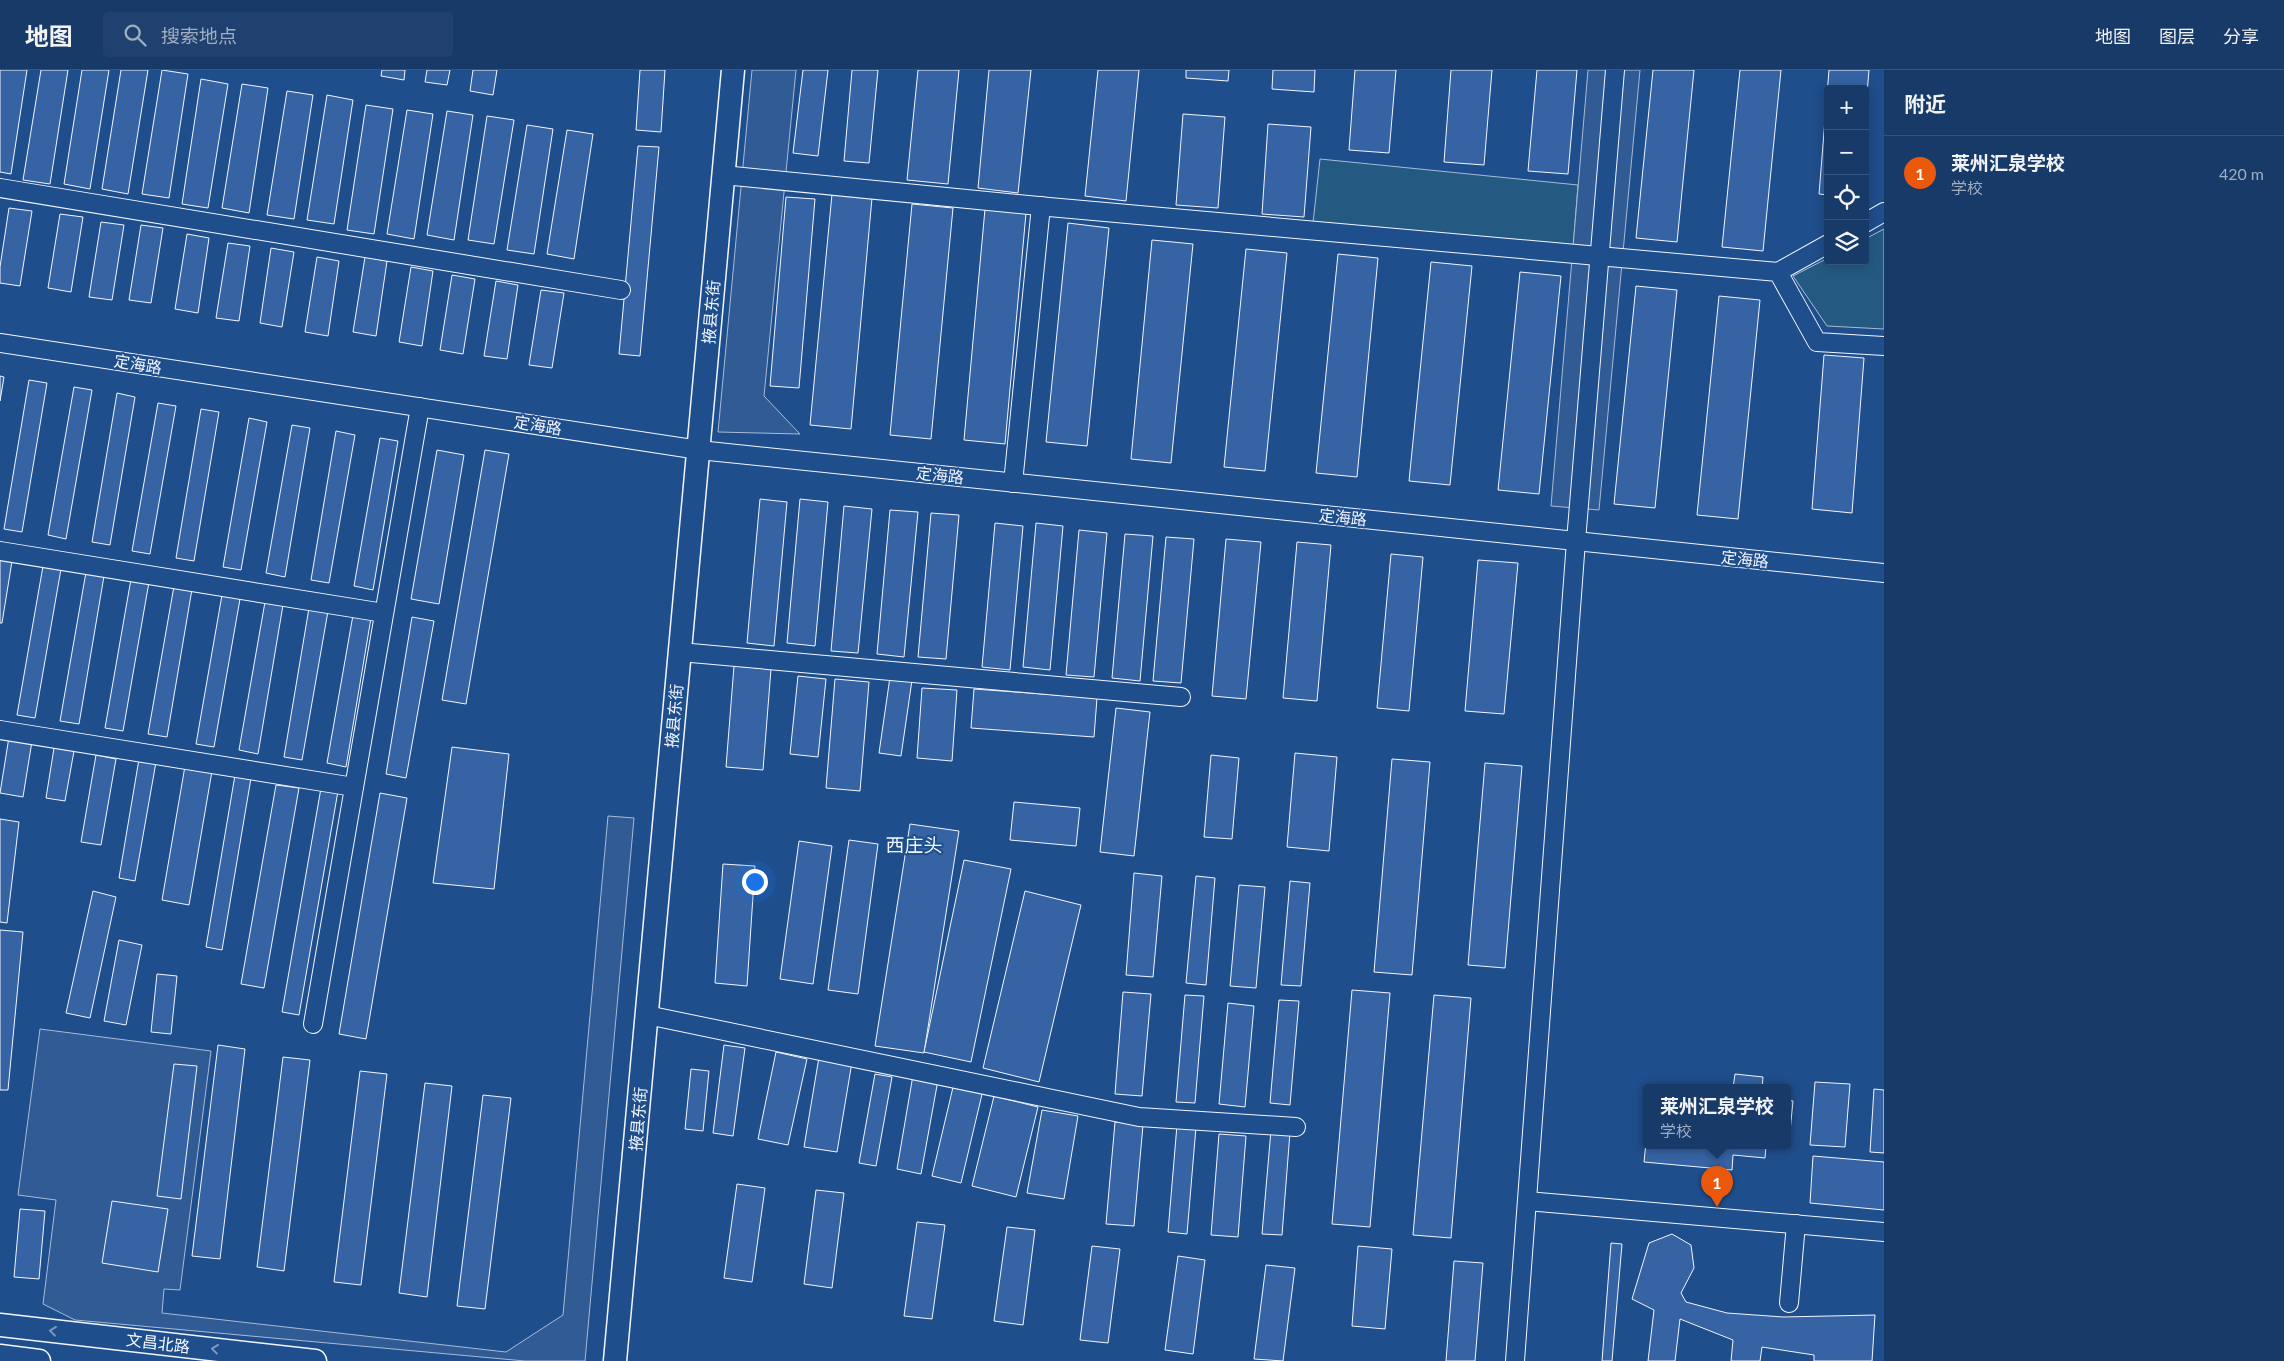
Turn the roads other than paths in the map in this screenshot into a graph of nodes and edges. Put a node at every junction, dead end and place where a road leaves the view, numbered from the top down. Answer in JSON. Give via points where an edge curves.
{"nodes":[{"id":1,"x":732,"y":70,"type":"edge"},
{"id":2,"x":1615,"y":70,"type":"edge"},
{"id":3,"x":723,"y":175,"type":"junction"},
{"id":4,"x":0,"y":188,"type":"edge"},
{"id":5,"x":1041,"y":206,"type":"junction"},
{"id":6,"x":1884,"y":212,"type":"edge"},
{"id":7,"x":1869,"y":221,"type":"edge"},
{"id":8,"x":1824,"y":246,"type":"edge"},
{"id":9,"x":1599,"y":255,"type":"junction"},
{"id":10,"x":1778,"y":272,"type":"junction"},
{"id":11,"x":620,"y":290,"type":"dead end"},
{"id":12,"x":0,"y":343,"type":"edge"},
{"id":13,"x":1884,"y":346,"type":"edge"},
{"id":14,"x":420,"y":407,"type":"junction"},
{"id":15,"x":699,"y":450,"type":"junction"},
{"id":16,"x":1013,"y":482,"type":"junction"},
{"id":17,"x":1576,"y":542,"type":"junction"},
{"id":18,"x":0,"y":551,"type":"edge"},
{"id":19,"x":1884,"y":574,"type":"edge"},
{"id":20,"x":384,"y":613,"type":"junction"},
{"id":21,"x":680,"y":652,"type":"junction"},
{"id":22,"x":1182,"y":698,"type":"dead end"},
{"id":23,"x":0,"y":730,"type":"edge"},
{"id":24,"x":354,"y":787,"type":"junction"},
{"id":25,"x":647,"y":1015,"type":"junction"},
{"id":26,"x":313,"y":1024,"type":"dead end"},
{"id":27,"x":1296,"y":1127,"type":"dead end"},
{"id":28,"x":1527,"y":1201,"type":"junction"},
{"id":29,"x":1796,"y":1224,"type":"junction"},
{"id":30,"x":1884,"y":1232,"type":"edge"},
{"id":31,"x":1789,"y":1303,"type":"dead end"},
{"id":32,"x":0,"y":1325,"type":"edge"},
{"id":33,"x":0,"y":1356,"type":"edge"},
{"id":34,"x":38,"y":1361,"type":"edge"},
{"id":35,"x":315,"y":1361,"type":"edge"},
{"id":36,"x":616,"y":1361,"type":"edge"},
{"id":37,"x":1515,"y":1361,"type":"edge"}],
"edges":[{"from":1,"to":3,"type":"main road","name":"掖县东街"},
{"from":2,"to":9,"type":"street"},
{"from":3,"to":5,"type":"street"},
{"from":3,"to":15,"type":"main road","name":"掖县东街"},
{"from":4,"to":11,"type":"street"},
{"from":5,"to":9,"type":"street"},
{"from":5,"to":16,"type":"street"},
{"from":6,"to":7,"type":"street"},
{"from":8,"to":10,"type":"street"},
{"from":9,"to":10,"type":"street"},
{"from":9,"to":17,"type":"street"},
{"from":10,"to":13,"type":"street","via":[[1817,342]]},
{"from":12,"to":14,"type":"street","name":"定海路"},
{"from":14,"to":15,"type":"street","name":"定海路"},
{"from":14,"to":20,"type":"street"},
{"from":15,"to":16,"type":"street","name":"定海路"},
{"from":15,"to":21,"type":"main road","name":"掖县东街"},
{"from":16,"to":17,"type":"street","name":"定海路"},
{"from":17,"to":19,"type":"street","name":"定海路"},
{"from":17,"to":28,"type":"street"},
{"from":18,"to":20,"type":"street"},
{"from":20,"to":24,"type":"street"},
{"from":21,"to":22,"type":"street"},
{"from":21,"to":25,"type":"main road","name":"掖县东街"},
{"from":23,"to":24,"type":"street"},
{"from":24,"to":26,"type":"street"},
{"from":25,"to":27,"type":"street","via":[[1139,1116]]},
{"from":25,"to":36,"type":"main road","name":"掖县东街"},
{"from":28,"to":29,"type":"street"},
{"from":28,"to":37,"type":"street"},
{"from":29,"to":30,"type":"street"},
{"from":29,"to":31,"type":"street"},
{"from":35,"to":32,"type":"main road","name":"文昌北路","one_way":true},
{"from":33,"to":34,"type":"main road"}]}
